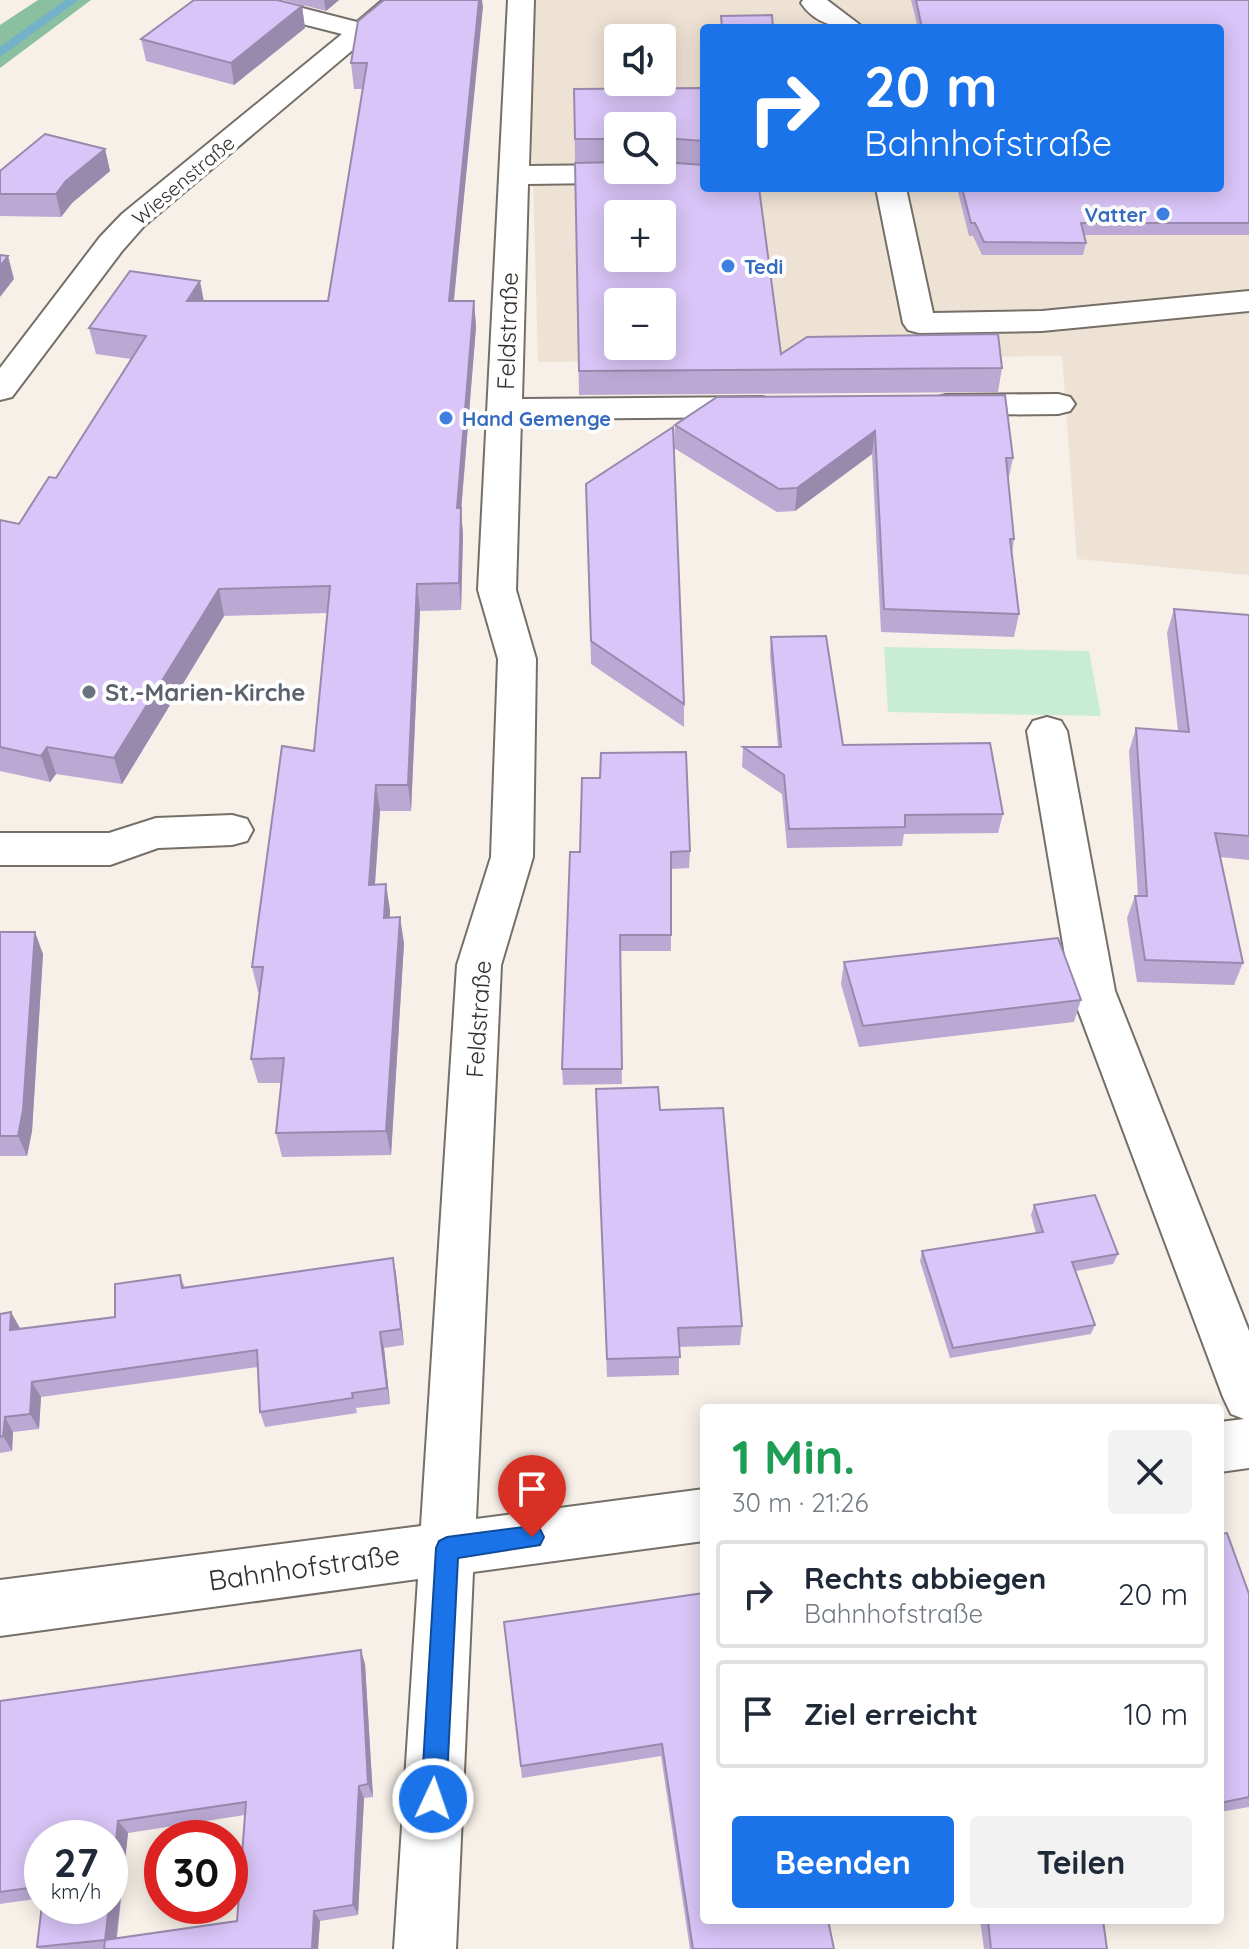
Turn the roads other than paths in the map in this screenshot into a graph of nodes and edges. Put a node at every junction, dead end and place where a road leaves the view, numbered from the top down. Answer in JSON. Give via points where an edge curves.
{"nodes":[{"id":1,"x":240,"y":0,"type":"edge"},
{"id":2,"x":399,"y":0,"type":"edge"},
{"id":3,"x":521,"y":0,"type":"edge"},
{"id":4,"x":814,"y":3,"type":"dead end"},
{"id":5,"x":845,"y":24,"type":"edge"},
{"id":6,"x":362,"y":31,"type":"junction"},
{"id":7,"x":514,"y":175,"type":"junction"},
{"id":8,"x":700,"y":176,"type":"edge"},
{"id":9,"x":892,"y":192,"type":"edge"},
{"id":10,"x":1249,"y":301,"type":"edge"},
{"id":11,"x":0,"y":390,"type":"edge"},
{"id":12,"x":1058,"y":404,"type":"dead end"},
{"id":13,"x":917,"y":405,"type":"edge"},
{"id":14,"x":794,"y":406,"type":"edge"},
{"id":15,"x":504,"y":409,"type":"junction"},
{"id":16,"x":1047,"y":731,"type":"dead end"},
{"id":17,"x":232,"y":830,"type":"dead end"},
{"id":18,"x":0,"y":849,"type":"edge"},
{"id":19,"x":1249,"y":1397,"type":"edge"},
{"id":20,"x":1249,"y":1443,"type":"edge"},
{"id":21,"x":1224,"y":1446,"type":"edge"},
{"id":22,"x":700,"y":1516,"type":"edge"},
{"id":23,"x":447,"y":1548,"type":"junction"},
{"id":24,"x":0,"y":1608,"type":"edge"},
{"id":25,"x":425,"y":1949,"type":"edge"}],
"edges":[{"from":1,"to":6,"type":"street"},
{"from":2,"to":6,"type":"street","name":"Wiesenstraße"},
{"from":3,"to":7,"type":"street","name":"Feldstraße"},
{"from":4,"to":5,"type":"street"},
{"from":6,"to":11,"type":"street","name":"Wiesenstraße","via":[[133,220]]},
{"from":7,"to":8,"type":"street"},
{"from":7,"to":15,"type":"street","name":"Feldstraße"},
{"from":9,"to":10,"type":"street","via":[[919,323],[1042,321]]},
{"from":12,"to":13,"type":"street"},
{"from":14,"to":15,"type":"street"},
{"from":15,"to":23,"type":"street","name":"Feldstraße","via":[[497,590],[517,659],[512,857],[479,965]]},
{"from":16,"to":19,"type":"street","via":[[1093,991]]},
{"from":17,"to":18,"type":"street","via":[[156,833],[110,849]]},
{"from":20,"to":21,"type":"street"},
{"from":22,"to":23,"type":"street","name":"Bahnhofstraße"},
{"from":23,"to":24,"type":"street","name":"Bahnhofstraße"},
{"from":23,"to":25,"type":"street","name":"Feldstraße"}]}
